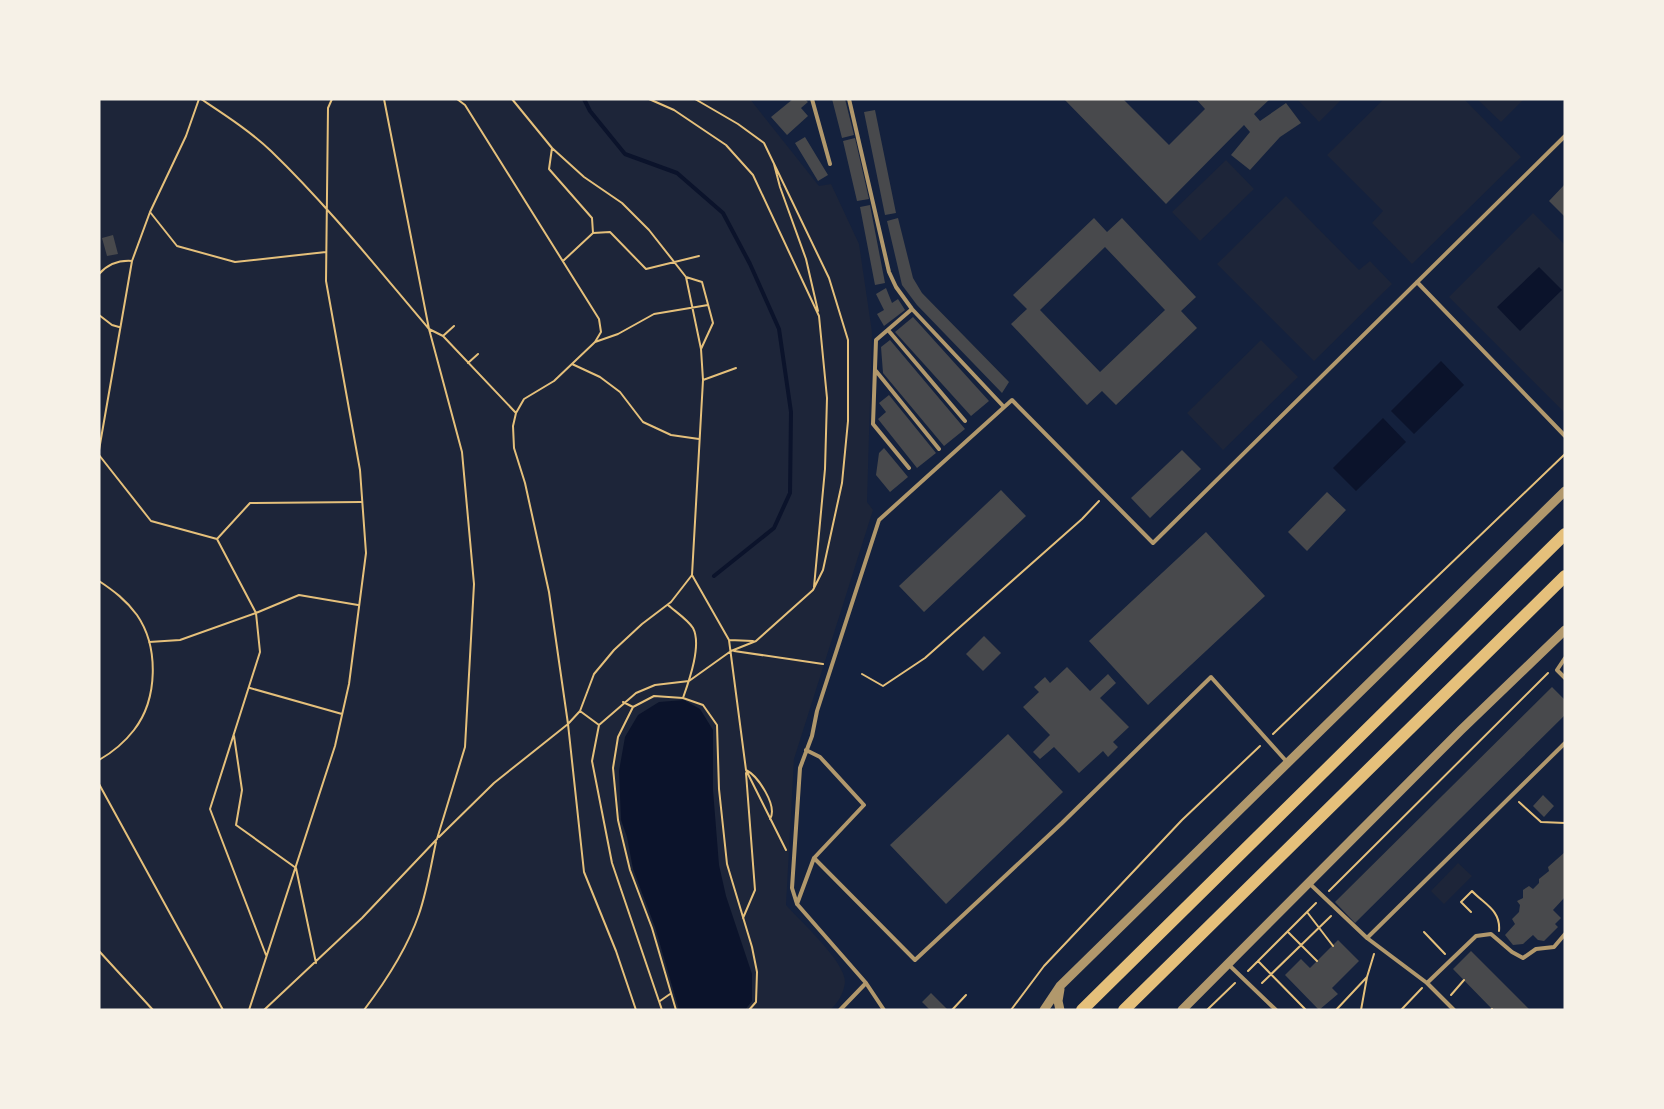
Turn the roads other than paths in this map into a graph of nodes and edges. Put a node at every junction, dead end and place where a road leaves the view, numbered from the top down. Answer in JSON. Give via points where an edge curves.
{"nodes":[{"id":1,"x":812,"y":99,"type":"edge"},
{"id":2,"x":849,"y":99,"type":"edge"},
{"id":3,"x":1565,"y":136,"type":"edge"},
{"id":4,"x":831,"y":164,"type":"dead end"},
{"id":5,"x":1417,"y":282,"type":"junction"},
{"id":6,"x":912,"y":309,"type":"junction"},
{"id":7,"x":888,"y":330,"type":"junction"},
{"id":8,"x":876,"y":370,"type":"junction"},
{"id":9,"x":1004,"y":407,"type":"junction"},
{"id":10,"x":965,"y":421,"type":"dead end"},
{"id":11,"x":1565,"y":436,"type":"edge"},
{"id":12,"x":939,"y":449,"type":"dead end"},
{"id":13,"x":909,"y":468,"type":"dead end"},
{"id":14,"x":1565,"y":491,"type":"edge"},
{"id":15,"x":1565,"y":534,"type":"edge"},
{"id":16,"x":1565,"y":576,"type":"edge"},
{"id":17,"x":1563,"y":636,"type":"edge"},
{"id":18,"x":1565,"y":658,"type":"edge"},
{"id":19,"x":1565,"y":678,"type":"edge"},
{"id":20,"x":1565,"y":743,"type":"edge"},
{"id":21,"x":806,"y":750,"type":"junction"},
{"id":22,"x":1287,"y":763,"type":"junction"},
{"id":23,"x":814,"y":858,"type":"junction"},
{"id":24,"x":1309,"y":882,"type":"junction"},
{"id":25,"x":797,"y":904,"type":"junction"},
{"id":26,"x":1565,"y":934,"type":"edge"},
{"id":27,"x":1367,"y":938,"type":"junction"},
{"id":28,"x":1228,"y":964,"type":"junction"},
{"id":29,"x":866,"y":982,"type":"junction"},
{"id":30,"x":1427,"y":983,"type":"junction"},
{"id":31,"x":1060,"y":986,"type":"junction"},
{"id":32,"x":840,"y":1010,"type":"edge"},
{"id":33,"x":884,"y":1010,"type":"edge"},
{"id":34,"x":1044,"y":1010,"type":"edge"},
{"id":35,"x":1060,"y":1010,"type":"edge"},
{"id":36,"x":1082,"y":1010,"type":"edge"},
{"id":37,"x":1124,"y":1010,"type":"edge"},
{"id":38,"x":1182,"y":1010,"type":"edge"},
{"id":39,"x":1276,"y":1010,"type":"edge"},
{"id":40,"x":1454,"y":1010,"type":"edge"}],
"edges":[{"from":1,"to":4,"type":"lane"},
{"from":2,"to":6,"type":"lane","via":[[890,272]]},
{"from":3,"to":5,"type":"lane"},
{"from":5,"to":9,"type":"lane","via":[[1153,543],[1012,400]]},
{"from":5,"to":11,"type":"lane"},
{"from":6,"to":7,"type":"lane"},
{"from":6,"to":9,"type":"lane"},
{"from":7,"to":8,"type":"lane","via":[[876,340]]},
{"from":7,"to":10,"type":"lane"},
{"from":8,"to":12,"type":"lane"},
{"from":8,"to":13,"type":"lane","via":[[873,424]]},
{"from":9,"to":21,"type":"lane","via":[[879,520]]},
{"from":14,"to":22,"type":"street"},
{"from":15,"to":36,"type":"main road"},
{"from":16,"to":37,"type":"main road"},
{"from":17,"to":24,"type":"street","via":[[1461,730]]},
{"from":18,"to":19,"type":"lane","via":[[1557,670]]},
{"from":20,"to":27,"type":"lane"},
{"from":21,"to":23,"type":"lane","via":[[820,757],[864,805]]},
{"from":21,"to":25,"type":"lane","via":[[800,768],[793,863],[792,888]]},
{"from":22,"to":23,"type":"lane","via":[[1211,677],[915,960]]},
{"from":22,"to":31,"type":"street"},
{"from":23,"to":25,"type":"lane"},
{"from":24,"to":27,"type":"lane"},
{"from":24,"to":28,"type":"street"},
{"from":25,"to":29,"type":"lane"},
{"from":26,"to":30,"type":"lane","via":[[1554,947],[1536,949],[1523,958],[1491,934],[1476,936]]},
{"from":27,"to":30,"type":"lane"},
{"from":28,"to":38,"type":"street"},
{"from":28,"to":39,"type":"lane"},
{"from":29,"to":32,"type":"lane"},
{"from":29,"to":33,"type":"lane"},
{"from":30,"to":40,"type":"lane"},
{"from":31,"to":34,"type":"street"},
{"from":31,"to":35,"type":"street"}]}
